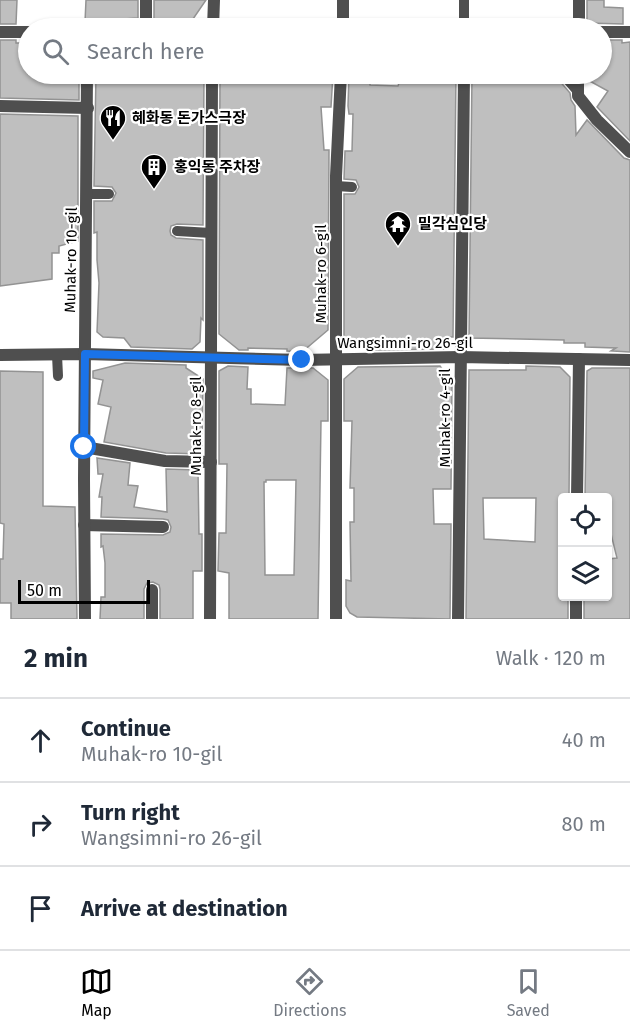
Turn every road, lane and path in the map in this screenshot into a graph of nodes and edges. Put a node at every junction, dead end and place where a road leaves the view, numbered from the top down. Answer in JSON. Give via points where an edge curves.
{"nodes":[{"id":1,"x":146,"y":0,"type":"edge"},
{"id":2,"x":214,"y":0,"type":"edge"},
{"id":3,"x":344,"y":0,"type":"edge"},
{"id":4,"x":464,"y":0,"type":"edge"},
{"id":5,"x":579,"y":0,"type":"edge"},
{"id":6,"x":146,"y":18,"type":"edge"},
{"id":7,"x":213,"y":18,"type":"edge"},
{"id":8,"x":343,"y":18,"type":"edge"},
{"id":9,"x":464,"y":18,"type":"edge"},
{"id":10,"x":579,"y":18,"type":"edge"},
{"id":11,"x":0,"y":32,"type":"edge"},
{"id":12,"x":18,"y":32,"type":"edge"},
{"id":13,"x":612,"y":32,"type":"edge"},
{"id":14,"x":630,"y":32,"type":"edge"},
{"id":15,"x":87,"y":84,"type":"edge"},
{"id":16,"x":212,"y":84,"type":"edge"},
{"id":17,"x":341,"y":84,"type":"edge"},
{"id":18,"x":464,"y":84,"type":"edge"},
{"id":19,"x":573,"y":84,"type":"edge"},
{"id":20,"x":578,"y":84,"type":"edge"},
{"id":21,"x":578,"y":90,"type":"junction"},
{"id":22,"x":0,"y":106,"type":"edge"},
{"id":23,"x":88,"y":108,"type":"junction"},
{"id":24,"x":630,"y":152,"type":"edge"},
{"id":25,"x":336,"y":186,"type":"junction"},
{"id":26,"x":352,"y":187,"type":"dead end"},
{"id":27,"x":87,"y":194,"type":"junction"},
{"id":28,"x":109,"y":195,"type":"dead end"},
{"id":29,"x":177,"y":231,"type":"dead end"},
{"id":30,"x":211,"y":233,"type":"junction"},
{"id":31,"x":85,"y":354,"type":"junction"},
{"id":32,"x":0,"y":355,"type":"edge"},
{"id":33,"x":57,"y":355,"type":"junction"},
{"id":34,"x":460,"y":357,"type":"junction"},
{"id":35,"x":211,"y":358,"type":"junction"},
{"id":36,"x":336,"y":358,"type":"junction"},
{"id":37,"x":579,"y":359,"type":"junction"},
{"id":38,"x":630,"y":360,"type":"edge"},
{"id":39,"x":58,"y":376,"type":"dead end"},
{"id":40,"x":84,"y":447,"type":"junction"},
{"id":41,"x":211,"y":462,"type":"junction"},
{"id":42,"x":577,"y":493,"type":"edge"},
{"id":43,"x":84,"y":525,"type":"junction"},
{"id":44,"x":163,"y":527,"type":"dead end"},
{"id":45,"x":152,"y":590,"type":"dead end"},
{"id":46,"x":576,"y":601,"type":"edge"},
{"id":47,"x":85,"y":619,"type":"edge"},
{"id":48,"x":152,"y":619,"type":"edge"},
{"id":49,"x":210,"y":619,"type":"edge"},
{"id":50,"x":336,"y":619,"type":"edge"},
{"id":51,"x":458,"y":619,"type":"edge"},
{"id":52,"x":576,"y":619,"type":"edge"}],
"edges":[{"from":1,"to":6,"type":"street"},
{"from":2,"to":7,"type":"street"},
{"from":3,"to":8,"type":"street"},
{"from":4,"to":9,"type":"lane"},
{"from":5,"to":10,"type":"street"},
{"from":11,"to":12,"type":"street"},
{"from":13,"to":14,"type":"street"},
{"from":15,"to":23,"type":"street","name":"Muhak-ro 10-gil"},
{"from":16,"to":30,"type":"street","name":"Muhak-ro 8-gil"},
{"from":17,"to":25,"type":"street","name":"Muhak-ro 6-gil"},
{"from":18,"to":34,"type":"street","name":"Muhak-ro 4-gil"},
{"from":19,"to":21,"type":"street"},
{"from":20,"to":21,"type":"street"},
{"from":21,"to":24,"type":"street","via":[[578,96],[597,120]]},
{"from":22,"to":23,"type":"street"},
{"from":23,"to":27,"type":"street","name":"Muhak-ro 10-gil"},
{"from":25,"to":26,"type":"lane"},
{"from":25,"to":36,"type":"street","name":"Muhak-ro 6-gil"},
{"from":27,"to":28,"type":"lane"},
{"from":27,"to":31,"type":"street","name":"Muhak-ro 10-gil"},
{"from":29,"to":30,"type":"lane"},
{"from":30,"to":35,"type":"street","name":"Muhak-ro 8-gil"},
{"from":31,"to":33,"type":"street","name":"Wangsimni-ro 26-gil"},
{"from":31,"to":35,"type":"street","name":"Wangsimni-ro 26-gil"},
{"from":31,"to":40,"type":"street","name":"Muhak-ro 10-gil"},
{"from":32,"to":33,"type":"street","name":"Wangsimni-ro 26-gil"},
{"from":33,"to":39,"type":"lane"},
{"from":34,"to":36,"type":"street","name":"Wangsimni-ro 26-gil"},
{"from":34,"to":37,"type":"street","name":"Wangsimni-ro 26-gil"},
{"from":34,"to":51,"type":"street","name":"Muhak-ro 4-gil"},
{"from":35,"to":36,"type":"street","name":"Wangsimni-ro 26-gil"},
{"from":35,"to":41,"type":"street","name":"Muhak-ro 8-gil"},
{"from":36,"to":50,"type":"street","name":"Muhak-ro 6-gil"},
{"from":37,"to":38,"type":"street","name":"Wangsimni-ro 26-gil"},
{"from":37,"to":42,"type":"street"},
{"from":40,"to":41,"type":"street","via":[[165,462]]},
{"from":40,"to":43,"type":"street","name":"Muhak-ro 10-gil","via":[[80,479]]},
{"from":41,"to":49,"type":"street","name":"Muhak-ro 8-gil"},
{"from":43,"to":44,"type":"street"},
{"from":43,"to":47,"type":"street","name":"Muhak-ro 10-gil"},
{"from":45,"to":48,"type":"street"},
{"from":46,"to":52,"type":"street"}]}
